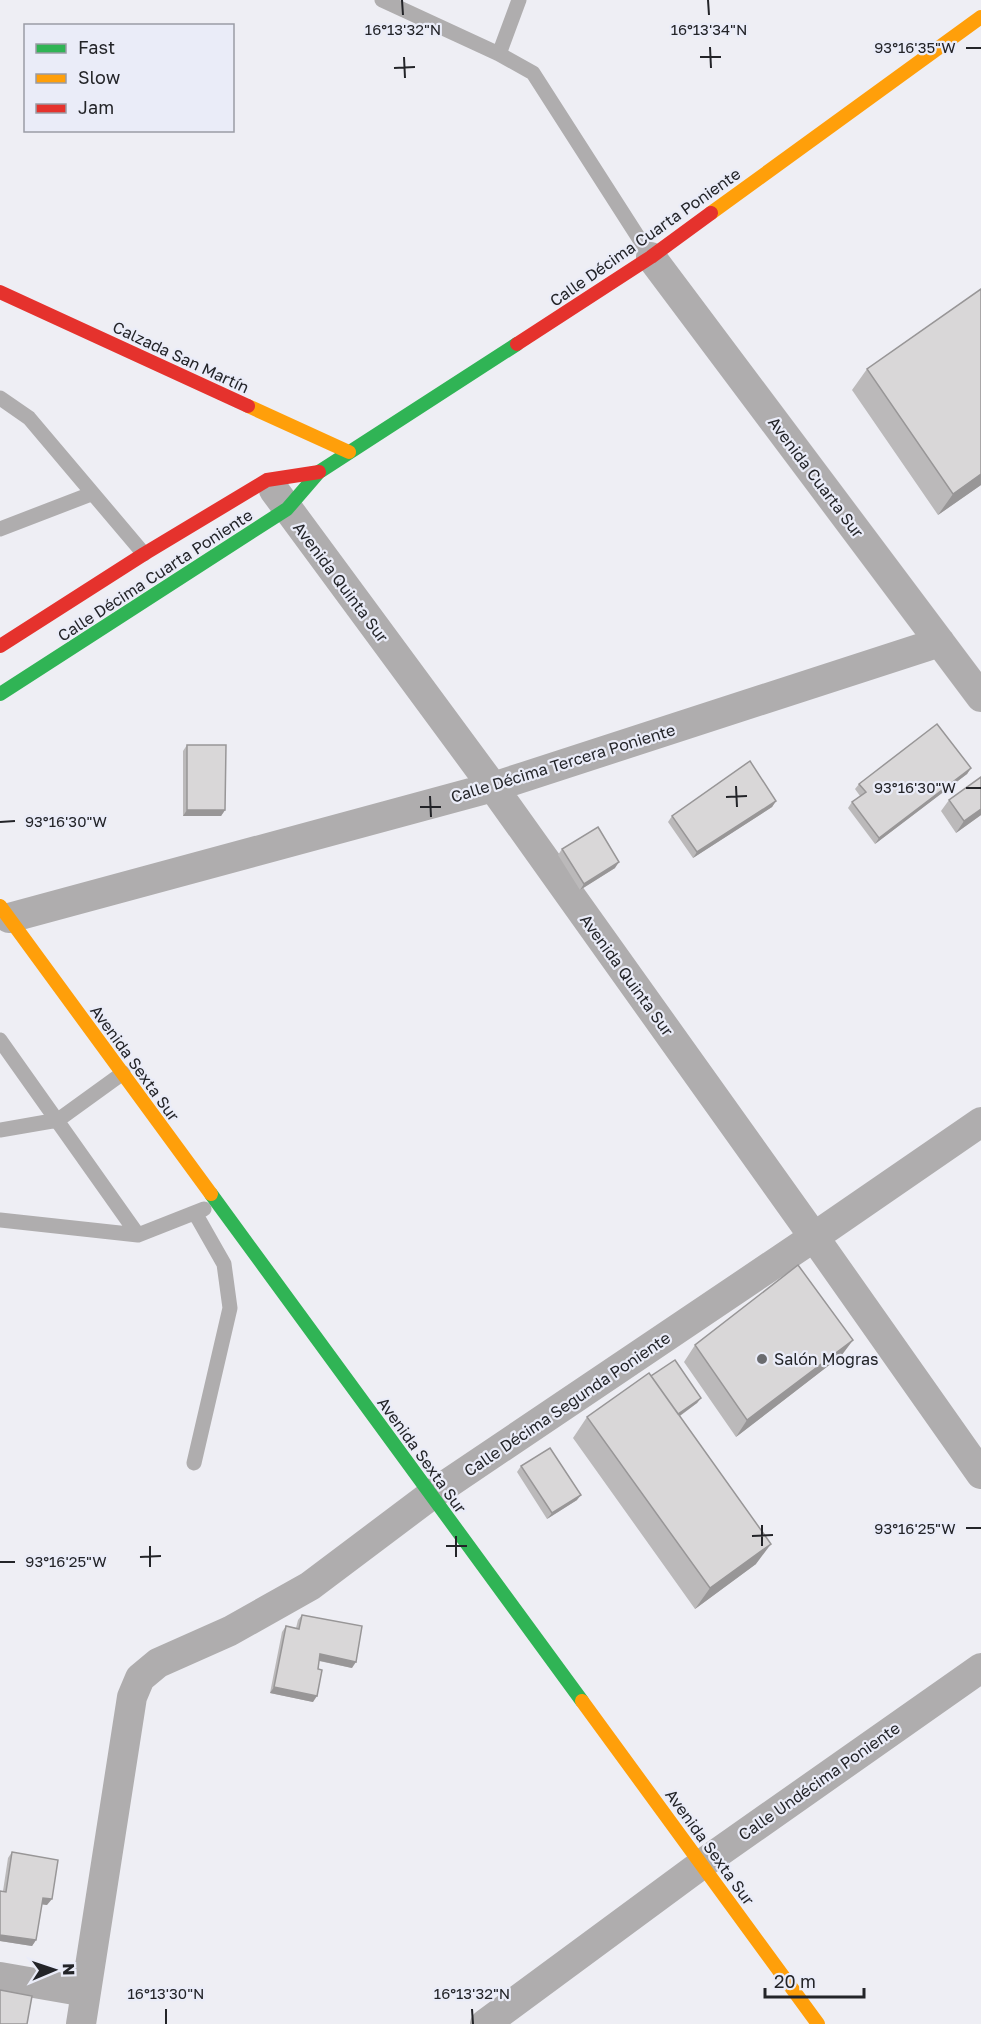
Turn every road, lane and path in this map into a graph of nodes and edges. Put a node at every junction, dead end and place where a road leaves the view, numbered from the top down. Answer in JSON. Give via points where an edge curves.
{"nodes":[{"id":1,"x":382,"y":0,"type":"edge"},
{"id":2,"x":519,"y":0,"type":"edge"},
{"id":3,"x":981,"y":17,"type":"edge"},
{"id":4,"x":499,"y":54,"type":"junction"},
{"id":5,"x":651,"y":257,"type":"junction"},
{"id":6,"x":0,"y":292,"type":"edge"},
{"id":7,"x":0,"y":398,"type":"edge"},
{"id":8,"x":349,"y":452,"type":"junction"},
{"id":9,"x":319,"y":472,"type":"junction"},
{"id":10,"x":267,"y":480,"type":"junction"},
{"id":11,"x":91,"y":494,"type":"junction"},
{"id":12,"x":287,"y":509,"type":"junction"},
{"id":13,"x":0,"y":529,"type":"edge"},
{"id":14,"x":144,"y":554,"type":"junction"},
{"id":15,"x":940,"y":642,"type":"junction"},
{"id":16,"x":0,"y":646,"type":"edge"},
{"id":17,"x":0,"y":694,"type":"edge"},
{"id":18,"x":981,"y":697,"type":"edge"},
{"id":19,"x":493,"y":787,"type":"junction"},
{"id":20,"x":3,"y":920,"type":"edge"},
{"id":21,"x":0,"y":1040,"type":"edge"},
{"id":22,"x":123,"y":1073,"type":"junction"},
{"id":23,"x":58,"y":1120,"type":"junction"},
{"id":24,"x":981,"y":1122,"type":"edge"},
{"id":25,"x":0,"y":1130,"type":"edge"},
{"id":26,"x":217,"y":1204,"type":"junction"},
{"id":27,"x":195,"y":1213,"type":"junction"},
{"id":28,"x":0,"y":1220,"type":"edge"},
{"id":29,"x":138,"y":1235,"type":"junction"},
{"id":30,"x":814,"y":1237,"type":"junction"},
{"id":31,"x":194,"y":1463,"type":"dead end"},
{"id":32,"x":981,"y":1474,"type":"edge"},
{"id":33,"x":431,"y":1495,"type":"junction"},
{"id":34,"x":981,"y":1668,"type":"edge"},
{"id":35,"x":702,"y":1864,"type":"junction"},
{"id":36,"x":0,"y":1977,"type":"edge"},
{"id":37,"x":86,"y":1992,"type":"junction"},
{"id":38,"x":81,"y":2024,"type":"edge"},
{"id":39,"x":485,"y":2024,"type":"edge"},
{"id":40,"x":818,"y":2024,"type":"edge"}],
"edges":[{"from":1,"to":4,"type":"lane"},
{"from":2,"to":4,"type":"lane"},
{"from":3,"to":5,"type":"street","name":"Calle Décima Cuarta Poniente"},
{"from":4,"to":5,"type":"lane","via":[[533,73]]},
{"from":5,"to":8,"type":"street","name":"Calle Décima Cuarta Poniente"},
{"from":5,"to":15,"type":"street","name":"Avenida Cuarta Sur"},
{"from":6,"to":8,"type":"street","name":"Calzada San Martín"},
{"from":7,"to":11,"type":"lane","via":[[29,418]]},
{"from":8,"to":9,"type":"street","name":"Calle Décima Cuarta Poniente"},
{"from":9,"to":10,"type":"street","name":"Calle Décima Cuarta Poniente"},
{"from":9,"to":12,"type":"street","name":"Calle Décima Cuarta Poniente"},
{"from":10,"to":12,"type":"street","name":"Avenida Quinta Sur"},
{"from":10,"to":14,"type":"street","name":"Calle Décima Cuarta Poniente"},
{"from":11,"to":13,"type":"lane"},
{"from":11,"to":14,"type":"lane"},
{"from":12,"to":17,"type":"street","name":"Calle Décima Cuarta Poniente"},
{"from":12,"to":19,"type":"street","name":"Avenida Quinta Sur"},
{"from":14,"to":16,"type":"street","name":"Calle Décima Cuarta Poniente"},
{"from":15,"to":18,"type":"street","name":"Avenida Cuarta Sur"},
{"from":15,"to":19,"type":"street","name":"Calle Décima Tercera Poniente"},
{"from":19,"to":20,"type":"street","name":"Calle Décima Tercera Poniente"},
{"from":19,"to":30,"type":"street","name":"Avenida Quinta Sur"},
{"from":20,"to":22,"type":"street","name":"Avenida Sexta Sur"},
{"from":21,"to":23,"type":"lane"},
{"from":22,"to":23,"type":"lane"},
{"from":22,"to":26,"type":"street","name":"Avenida Sexta Sur"},
{"from":23,"to":25,"type":"lane"},
{"from":23,"to":29,"type":"lane"},
{"from":24,"to":30,"type":"street","name":"Calle Décima Segunda Poniente"},
{"from":26,"to":27,"type":"lane"},
{"from":26,"to":33,"type":"street","name":"Avenida Sexta Sur"},
{"from":27,"to":29,"type":"lane"},
{"from":27,"to":31,"type":"lane","via":[[224,1264],[230,1308]]},
{"from":28,"to":29,"type":"lane"},
{"from":30,"to":32,"type":"street","name":"Avenida Quinta Sur"},
{"from":30,"to":33,"type":"street","name":"Calle Décima Segunda Poniente"},
{"from":33,"to":35,"type":"street","name":"Avenida Sexta Sur"},
{"from":33,"to":37,"type":"street","name":"Calle Décima Segunda Poniente","via":[[310,1586],[230,1631],[158,1663],[140,1678],[132,1697]]},
{"from":34,"to":35,"type":"street","name":"Calle Undécima Poniente"},
{"from":35,"to":39,"type":"street","name":"Calle Undécima Poniente"},
{"from":35,"to":40,"type":"street","name":"Avenida Sexta Sur"},
{"from":36,"to":37,"type":"street"},
{"from":37,"to":38,"type":"street","name":"Calle Décima Segunda Poniente"}]}
